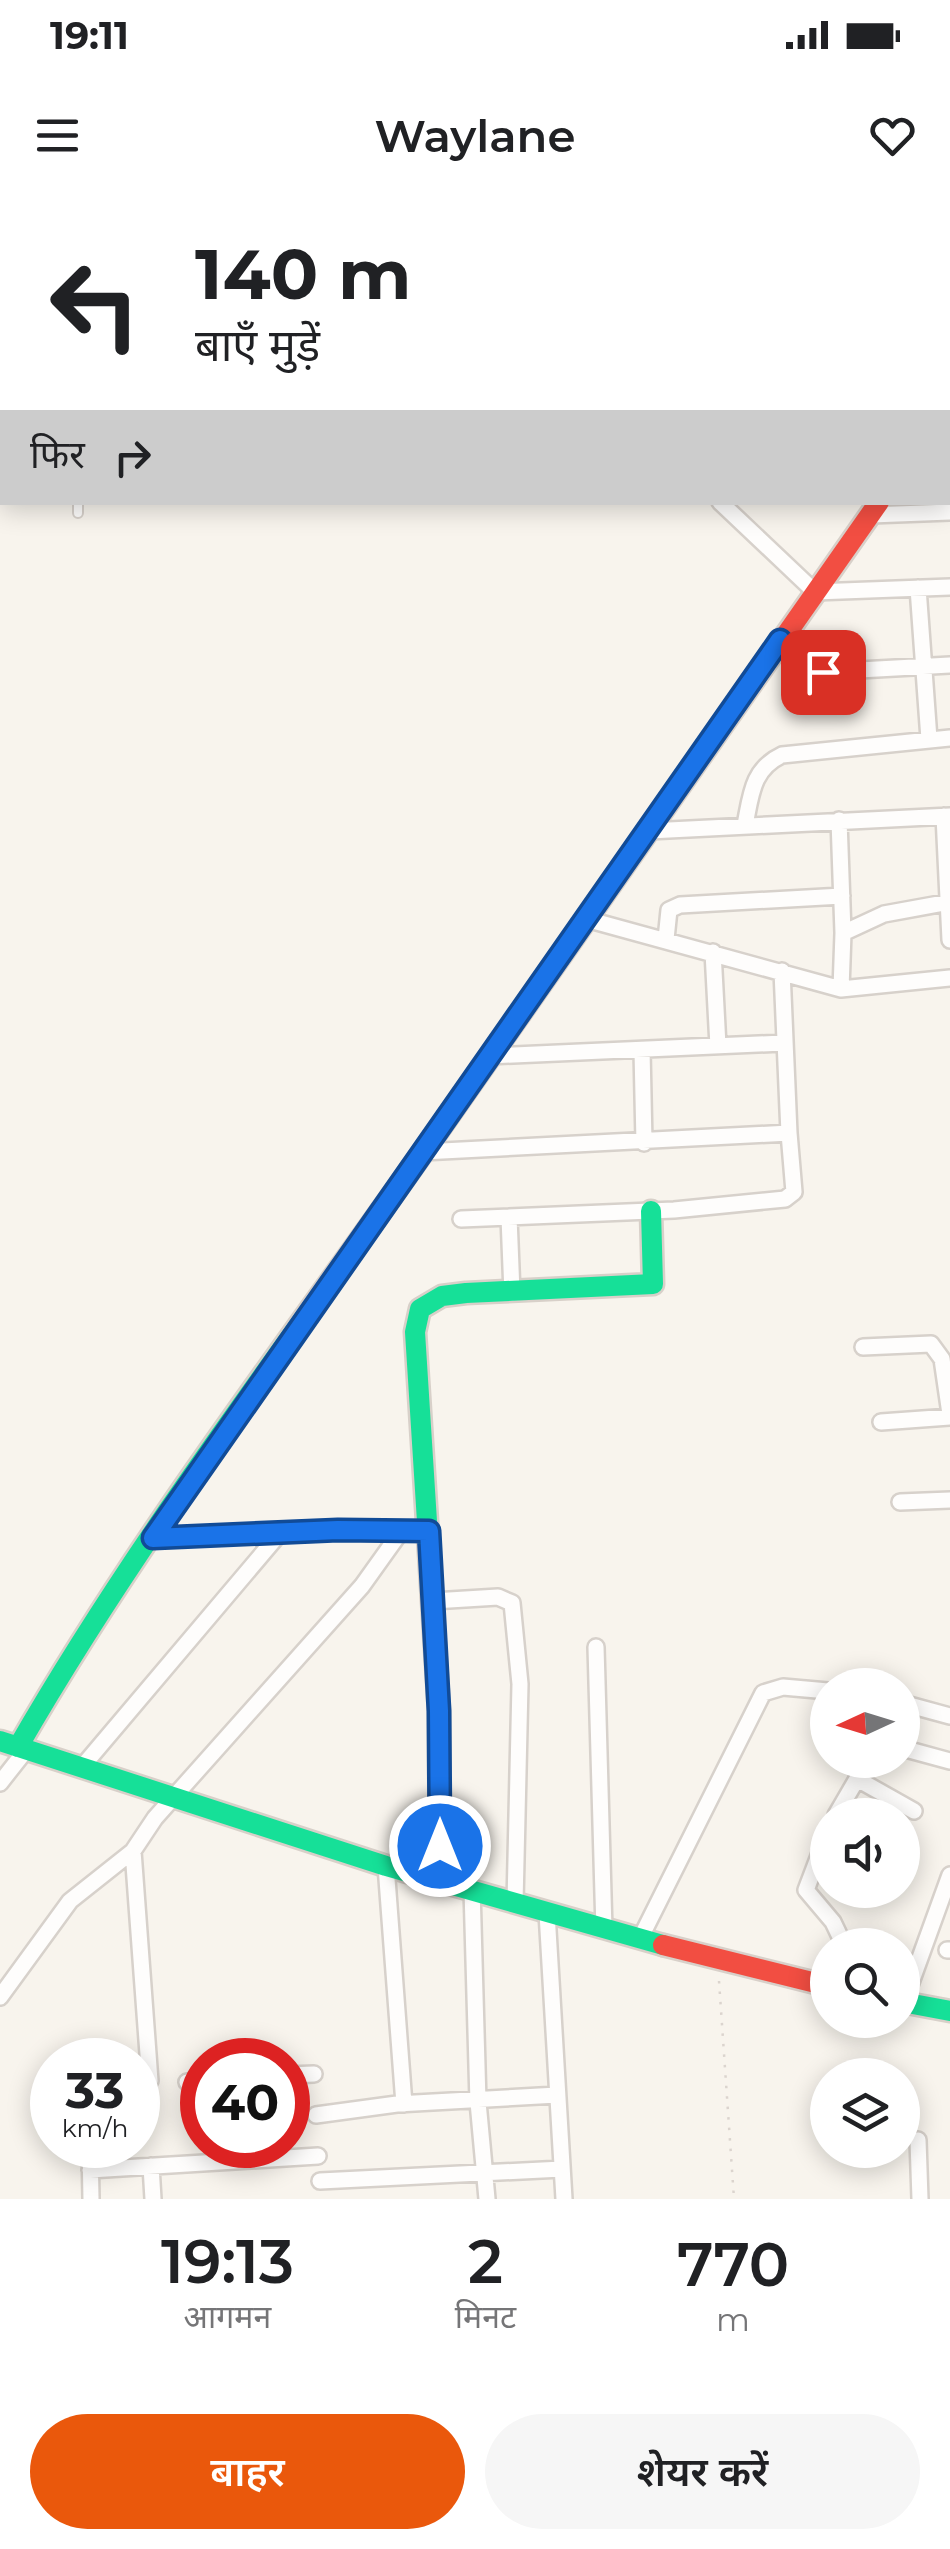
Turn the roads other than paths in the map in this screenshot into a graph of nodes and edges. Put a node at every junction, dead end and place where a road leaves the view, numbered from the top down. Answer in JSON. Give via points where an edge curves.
{"nodes":[{"id":1,"x":723,"y":505,"type":"edge"},
{"id":2,"x":930,"y":508,"type":"edge"},
{"id":3,"x":875,"y":509,"type":"edge"},
{"id":4,"x":950,"y":512,"type":"edge"},
{"id":5,"x":950,"y":587,"type":"edge"},
{"id":6,"x":918,"y":588,"type":"junction"},
{"id":7,"x":814,"y":592,"type":"junction"},
{"id":8,"x":780,"y":640,"type":"junction"},
{"id":9,"x":950,"y":665,"type":"edge"},
{"id":10,"x":924,"y":667,"type":"junction"},
{"id":11,"x":950,"y":738,"type":"edge"},
{"id":12,"x":929,"y":740,"type":"junction"},
{"id":13,"x":947,"y":816,"type":"edge"},
{"id":14,"x":839,"y":820,"type":"junction"},
{"id":15,"x":745,"y":824,"type":"junction"},
{"id":16,"x":649,"y":831,"type":"junction"},
{"id":17,"x":842,"y":896,"type":"junction"},
{"id":18,"x":948,"y":902,"type":"edge"},
{"id":19,"x":586,"y":918,"type":"junction"},
{"id":20,"x":843,"y":932,"type":"junction"},
{"id":21,"x":666,"y":940,"type":"junction"},
{"id":22,"x":950,"y":940,"type":"edge"},
{"id":23,"x":714,"y":952,"type":"junction"},
{"id":24,"x":782,"y":972,"type":"junction"},
{"id":25,"x":950,"y":978,"type":"edge"},
{"id":26,"x":840,"y":990,"type":"junction"},
{"id":27,"x":783,"y":1043,"type":"junction"},
{"id":28,"x":718,"y":1046,"type":"junction"},
{"id":29,"x":642,"y":1050,"type":"junction"},
{"id":30,"x":489,"y":1056,"type":"junction"},
{"id":31,"x":789,"y":1134,"type":"junction"},
{"id":32,"x":644,"y":1143,"type":"junction"},
{"id":33,"x":422,"y":1152,"type":"junction"},
{"id":34,"x":651,"y":1211,"type":"junction"},
{"id":35,"x":509,"y":1218,"type":"junction"},
{"id":36,"x":460,"y":1219,"type":"dead end"},
{"id":37,"x":512,"y":1293,"type":"junction"},
{"id":38,"x":863,"y":1347,"type":"dead end"},
{"id":39,"x":950,"y":1415,"type":"edge"},
{"id":40,"x":881,"y":1422,"type":"dead end"},
{"id":41,"x":950,"y":1500,"type":"edge"},
{"id":42,"x":900,"y":1502,"type":"dead end"},
{"id":43,"x":402,"y":1530,"type":"junction"},
{"id":44,"x":429,"y":1531,"type":"junction"},
{"id":45,"x":280,"y":1533,"type":"junction"},
{"id":46,"x":153,"y":1538,"type":"junction"},
{"id":47,"x":432,"y":1601,"type":"junction"},
{"id":48,"x":596,"y":1648,"type":"dead end"},
{"id":49,"x":810,"y":1689,"type":"edge"},
{"id":50,"x":920,"y":1708,"type":"edge"},
{"id":51,"x":950,"y":1716,"type":"edge"},
{"id":52,"x":14,"y":1746,"type":"edge"},
{"id":53,"x":920,"y":1753,"type":"edge"},
{"id":54,"x":950,"y":1761,"type":"edge"},
{"id":55,"x":82,"y":1767,"type":"junction"},
{"id":56,"x":859,"y":1780,"type":"joint"},
{"id":57,"x":0,"y":1783,"type":"edge"},
{"id":58,"x":175,"y":1796,"type":"junction"},
{"id":59,"x":847,"y":1798,"type":"edge"},
{"id":60,"x":890,"y":1798,"type":"edge"},
{"id":61,"x":133,"y":1852,"type":"junction"},
{"id":62,"x":386,"y":1866,"type":"junction"},
{"id":63,"x":950,"y":1875,"type":"edge"},
{"id":64,"x":440,"y":1880,"type":"junction"},
{"id":65,"x":472,"y":1890,"type":"junction"},
{"id":66,"x":515,"y":1903,"type":"junction"},
{"id":67,"x":547,"y":1913,"type":"junction"},
{"id":68,"x":604,"y":1930,"type":"junction"},
{"id":69,"x":640,"y":1937,"type":"junction"},
{"id":70,"x":920,"y":1956,"type":"edge"},
{"id":71,"x":810,"y":1982,"type":"edge"},
{"id":72,"x":0,"y":1997,"type":"edge"},
{"id":73,"x":920,"y":2006,"type":"edge"},
{"id":74,"x":950,"y":2012,"type":"edge"},
{"id":75,"x":147,"y":2038,"type":"edge"},
{"id":76,"x":310,"y":2074,"type":"edge"},
{"id":77,"x":314,"y":2074,"type":"dead end"},
{"id":78,"x":557,"y":2095,"type":"junction"},
{"id":79,"x":478,"y":2100,"type":"junction"},
{"id":80,"x":404,"y":2104,"type":"junction"},
{"id":81,"x":316,"y":2115,"type":"dead end"},
{"id":82,"x":318,"y":2156,"type":"dead end"},
{"id":83,"x":160,"y":2166,"type":"edge"},
{"id":84,"x":121,"y":2168,"type":"edge"},
{"id":85,"x":152,"y":2168,"type":"edge"},
{"id":86,"x":562,"y":2168,"type":"junction"},
{"id":87,"x":919,"y":2168,"type":"edge"},
{"id":88,"x":90,"y":2170,"type":"joint"},
{"id":89,"x":484,"y":2174,"type":"junction"},
{"id":90,"x":320,"y":2181,"type":"dead end"},
{"id":91,"x":91,"y":2199,"type":"edge"},
{"id":92,"x":153,"y":2199,"type":"edge"},
{"id":93,"x":486,"y":2199,"type":"edge"},
{"id":94,"x":564,"y":2199,"type":"edge"},
{"id":95,"x":920,"y":2199,"type":"edge"}],
"edges":[{"from":1,"to":7,"type":"street"},
{"from":2,"to":3,"type":"street"},
{"from":2,"to":4,"type":"street"},
{"from":3,"to":7,"type":"street"},
{"from":5,"to":6,"type":"street"},
{"from":6,"to":7,"type":"street"},
{"from":6,"to":10,"type":"street"},
{"from":7,"to":8,"type":"street"},
{"from":8,"to":10,"type":"street","via":[[804,665],[823,672]]},
{"from":8,"to":16,"type":"street"},
{"from":9,"to":10,"type":"street"},
{"from":10,"to":12,"type":"street"},
{"from":11,"to":12,"type":"street"},
{"from":12,"to":15,"type":"street","via":[[766,762],[753,784]]},
{"from":13,"to":14,"type":"street"},
{"from":13,"to":18,"type":"street"},
{"from":14,"to":15,"type":"street"},
{"from":14,"to":17,"type":"street"},
{"from":15,"to":16,"type":"street"},
{"from":16,"to":19,"type":"street"},
{"from":17,"to":20,"type":"street"},
{"from":17,"to":21,"type":"street","via":[[680,905],[669,910]]},
{"from":18,"to":20,"type":"street","via":[[884,914]]},
{"from":18,"to":22,"type":"street"},
{"from":19,"to":21,"type":"street"},
{"from":19,"to":30,"type":"street"},
{"from":20,"to":26,"type":"street"},
{"from":21,"to":23,"type":"street"},
{"from":23,"to":24,"type":"street"},
{"from":23,"to":28,"type":"street"},
{"from":24,"to":26,"type":"street"},
{"from":24,"to":27,"type":"street"},
{"from":25,"to":26,"type":"street"},
{"from":27,"to":28,"type":"street"},
{"from":27,"to":31,"type":"street"},
{"from":28,"to":29,"type":"street"},
{"from":29,"to":30,"type":"street"},
{"from":29,"to":32,"type":"street"},
{"from":30,"to":33,"type":"street"},
{"from":31,"to":32,"type":"street"},
{"from":31,"to":34,"type":"street","via":[[791,1196]]},
{"from":32,"to":33,"type":"street"},
{"from":33,"to":46,"type":"street"},
{"from":34,"to":35,"type":"street"},
{"from":34,"to":37,"type":"street","via":[[653,1284]]},
{"from":35,"to":36,"type":"street"},
{"from":35,"to":37,"type":"street"},
{"from":37,"to":44,"type":"street","via":[[442,1296],[420,1309],[415,1332]]},
{"from":38,"to":39,"type":"street","via":[[930,1344],[942,1359]]},
{"from":39,"to":40,"type":"street"},
{"from":41,"to":42,"type":"street"},
{"from":43,"to":44,"type":"street"},
{"from":43,"to":45,"type":"street"},
{"from":43,"to":58,"type":"street","via":[[362,1586]]},
{"from":44,"to":47,"type":"street"},
{"from":45,"to":46,"type":"street"},
{"from":45,"to":55,"type":"street"},
{"from":46,"to":52,"type":"street"},
{"from":47,"to":64,"type":"street"},
{"from":47,"to":66,"type":"street","via":[[498,1597],[512,1603],[520,1684]]},
{"from":48,"to":68,"type":"street"},
{"from":49,"to":69,"type":"street","via":[[763,1693]]},
{"from":50,"to":51,"type":"street"},
{"from":52,"to":55,"type":"street"},
{"from":52,"to":57,"type":"street"},
{"from":53,"to":54,"type":"street"},
{"from":55,"to":58,"type":"street"},
{"from":56,"to":59,"type":"street"},
{"from":56,"to":60,"type":"street"},
{"from":58,"to":61,"type":"street"},
{"from":58,"to":62,"type":"street"},
{"from":61,"to":72,"type":"street","via":[[70,1901]]},
{"from":61,"to":75,"type":"street"},
{"from":62,"to":64,"type":"street"},
{"from":62,"to":80,"type":"street"},
{"from":63,"to":70,"type":"street"},
{"from":64,"to":65,"type":"street"},
{"from":65,"to":66,"type":"street"},
{"from":65,"to":79,"type":"street"},
{"from":66,"to":67,"type":"street"},
{"from":67,"to":68,"type":"street"},
{"from":67,"to":78,"type":"street"},
{"from":68,"to":69,"type":"street"},
{"from":69,"to":71,"type":"street"},
{"from":73,"to":74,"type":"street"},
{"from":76,"to":77,"type":"street"},
{"from":78,"to":79,"type":"street"},
{"from":78,"to":86,"type":"street"},
{"from":79,"to":80,"type":"street"},
{"from":79,"to":89,"type":"street"},
{"from":80,"to":81,"type":"street"},
{"from":82,"to":83,"type":"street"},
{"from":84,"to":88,"type":"street"},
{"from":85,"to":92,"type":"street"},
{"from":86,"to":89,"type":"street"},
{"from":86,"to":94,"type":"street"},
{"from":87,"to":95,"type":"street"},
{"from":88,"to":91,"type":"street"},
{"from":89,"to":90,"type":"street"},
{"from":89,"to":93,"type":"street"}]}
